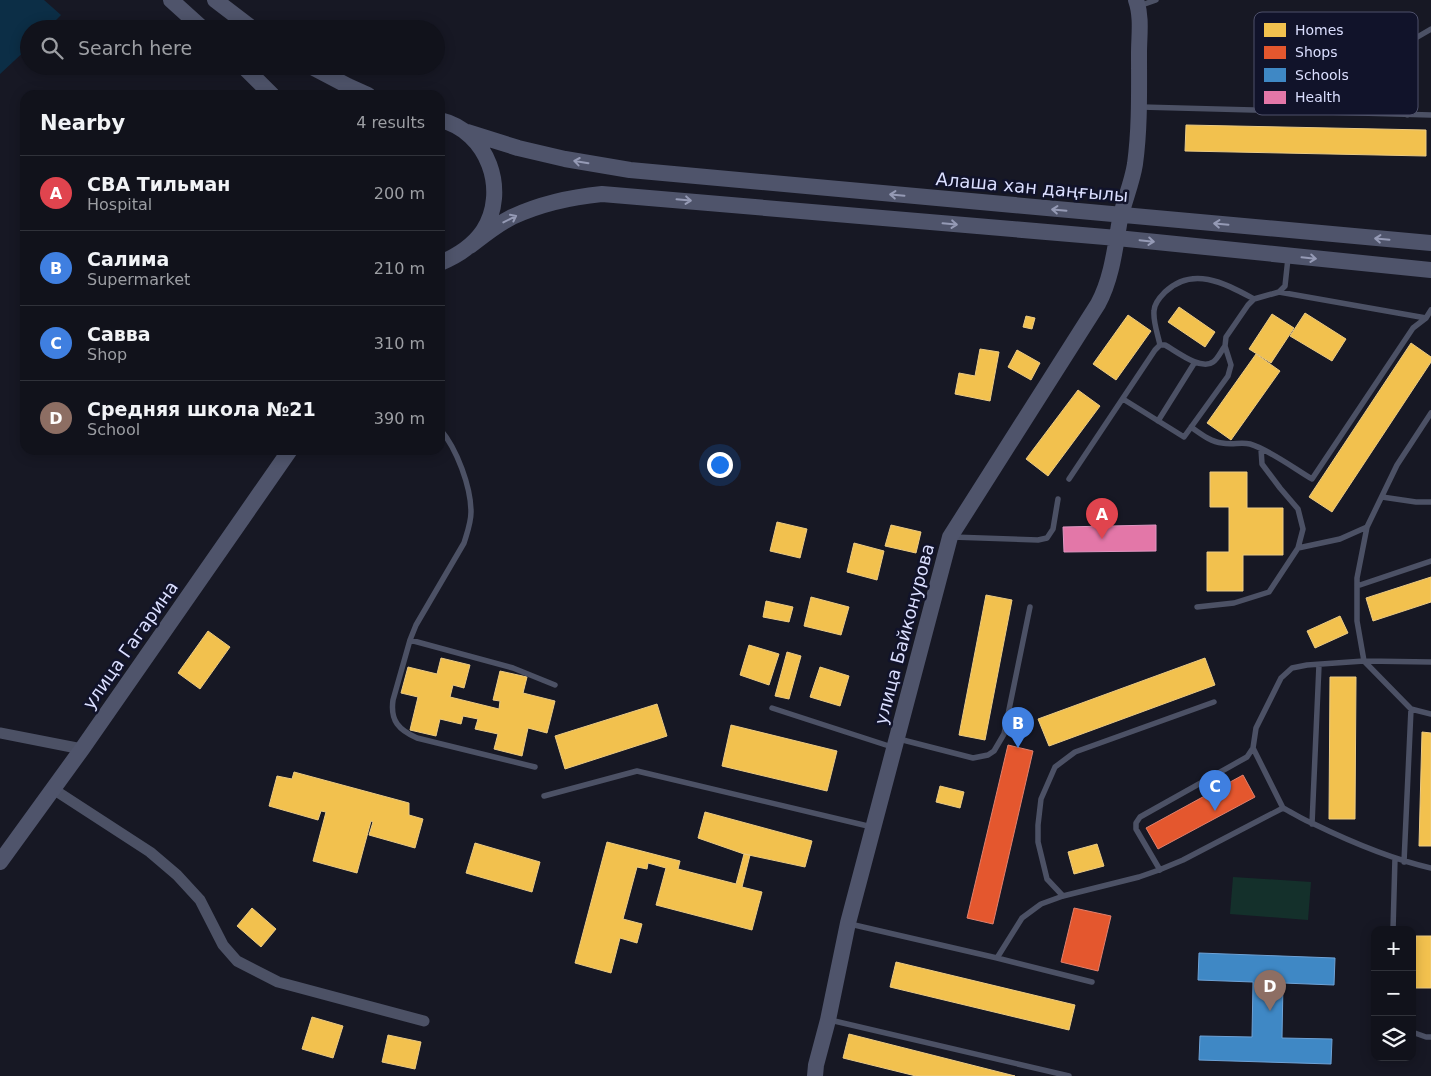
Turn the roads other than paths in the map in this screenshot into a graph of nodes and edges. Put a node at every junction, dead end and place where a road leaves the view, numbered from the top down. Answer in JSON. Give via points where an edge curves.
{"nodes":[{"id":1,"x":171,"y":0,"type":"edge"},
{"id":2,"x":216,"y":0,"type":"edge"},
{"id":3,"x":1156,"y":0,"type":"edge"},
{"id":4,"x":1137,"y":3,"type":"edge"},
{"id":5,"x":192,"y":20,"type":"edge"},
{"id":6,"x":242,"y":20,"type":"edge"},
{"id":7,"x":1431,"y":29,"type":"edge"},
{"id":8,"x":1418,"y":37,"type":"edge"},
{"id":9,"x":252,"y":75,"type":"edge"},
{"id":10,"x":327,"y":75,"type":"edge"},
{"id":11,"x":267,"y":90,"type":"edge"},
{"id":12,"x":357,"y":90,"type":"edge"},
{"id":13,"x":1139,"y":107,"type":"junction"},
{"id":14,"x":1254,"y":110,"type":"edge"},
{"id":15,"x":1407,"y":115,"type":"edge"},
{"id":16,"x":1431,"y":115,"type":"edge"},
{"id":17,"x":445,"y":122,"type":"edge"},
{"id":18,"x":467,"y":132,"type":"junction"},
{"id":19,"x":1121,"y":215,"type":"junction"},
{"id":20,"x":1117,"y":238,"type":"junction"},
{"id":21,"x":1431,"y":243,"type":"edge"},
{"id":22,"x":470,"y":246,"type":"junction"},
{"id":23,"x":1288,"y":256,"type":"junction"},
{"id":24,"x":456,"y":257,"type":"junction"},
{"id":25,"x":445,"y":261,"type":"edge"},
{"id":26,"x":445,"y":267,"type":"edge"},
{"id":27,"x":1431,"y":270,"type":"edge"},
{"id":28,"x":1279,"y":292,"type":"junction"},
{"id":29,"x":1254,"y":299,"type":"junction"},
{"id":30,"x":1431,"y":310,"type":"edge"},
{"id":31,"x":1426,"y":318,"type":"junction"},
{"id":32,"x":1160,"y":345,"type":"junction"},
{"id":33,"x":1225,"y":346,"type":"junction"},
{"id":34,"x":1195,"y":362,"type":"junction"},
{"id":35,"x":1123,"y":399,"type":"junction"},
{"id":36,"x":1431,"y":413,"type":"edge"},
{"id":37,"x":1158,"y":421,"type":"junction"},
{"id":38,"x":1191,"y":427,"type":"junction"},
{"id":39,"x":445,"y":436,"type":"edge"},
{"id":40,"x":1261,"y":449,"type":"junction"},
{"id":41,"x":287,"y":455,"type":"edge"},
{"id":42,"x":1069,"y":479,"type":"dead end"},
{"id":43,"x":1382,"y":497,"type":"junction"},
{"id":44,"x":1058,"y":499,"type":"dead end"},
{"id":45,"x":1431,"y":502,"type":"edge"},
{"id":46,"x":1367,"y":526,"type":"junction"},
{"id":47,"x":950,"y":537,"type":"junction"},
{"id":48,"x":1298,"y":548,"type":"junction"},
{"id":49,"x":1431,"y":561,"type":"edge"},
{"id":50,"x":1357,"y":586,"type":"junction"},
{"id":51,"x":1197,"y":607,"type":"dead end"},
{"id":52,"x":1030,"y":608,"type":"dead end"},
{"id":53,"x":410,"y":640,"type":"junction"},
{"id":54,"x":1364,"y":661,"type":"junction"},
{"id":55,"x":1431,"y":662,"type":"edge"},
{"id":56,"x":1319,"y":665,"type":"junction"},
{"id":57,"x":555,"y":686,"type":"dead end"},
{"id":58,"x":1214,"y":702,"type":"dead end"},
{"id":59,"x":772,"y":708,"type":"dead end"},
{"id":60,"x":1411,"y":710,"type":"junction"},
{"id":61,"x":1431,"y":714,"type":"edge"},
{"id":62,"x":0,"y":733,"type":"edge"},
{"id":63,"x":895,"y":743,"type":"junction"},
{"id":64,"x":1254,"y":748,"type":"junction"},
{"id":65,"x":82,"y":749,"type":"junction"},
{"id":66,"x":535,"y":768,"type":"dead end"},
{"id":67,"x":53,"y":789,"type":"junction"},
{"id":68,"x":544,"y":796,"type":"dead end"},
{"id":69,"x":1282,"y":808,"type":"junction"},
{"id":70,"x":1312,"y":824,"type":"junction"},
{"id":71,"x":873,"y":827,"type":"junction"},
{"id":72,"x":1395,"y":858,"type":"junction"},
{"id":73,"x":0,"y":862,"type":"edge"},
{"id":74,"x":1404,"y":862,"type":"junction"},
{"id":75,"x":1431,"y":868,"type":"edge"},
{"id":76,"x":1160,"y":870,"type":"junction"},
{"id":77,"x":1063,"y":896,"type":"junction"},
{"id":78,"x":848,"y":923,"type":"junction"},
{"id":79,"x":1393,"y":926,"type":"edge"},
{"id":80,"x":997,"y":958,"type":"junction"},
{"id":81,"x":1092,"y":982,"type":"dead end"},
{"id":82,"x":828,"y":1020,"type":"junction"},
{"id":83,"x":424,"y":1021,"type":"dead end"},
{"id":84,"x":1416,"y":1033,"type":"edge"},
{"id":85,"x":1431,"y":1036,"type":"edge"},
{"id":86,"x":815,"y":1076,"type":"edge"},
{"id":87,"x":1069,"y":1076,"type":"edge"}],
"edges":[{"from":1,"to":5,"type":"main road"},
{"from":2,"to":6,"type":"main road"},
{"from":3,"to":4,"type":"lane"},
{"from":4,"to":13,"type":"main road","name":"улица Байконурова"},
{"from":7,"to":8,"type":"lane"},
{"from":9,"to":11,"type":"main road"},
{"from":10,"to":12,"type":"main road"},
{"from":13,"to":14,"type":"lane"},
{"from":13,"to":19,"type":"main road","name":"улица Байконурова","via":[[1135,164]]},
{"from":15,"to":16,"type":"lane"},
{"from":17,"to":18,"type":"main road","name":"Алаша хан даңғылы"},
{"from":19,"to":18,"type":"main road","name":"Алаша хан даңғылы","one_way":true,"via":[[630,170],[565,159]]},
{"from":18,"to":22,"type":"main road","via":[[488,160],[494,178],[491,215]]},
{"from":19,"to":20,"type":"main road","name":"улица Байконурова"},
{"from":21,"to":19,"type":"main road","name":"Алаша хан даңғылы","one_way":true},
{"from":22,"to":20,"type":"main road","one_way":true,"via":[[512,217],[571,197],[602,194]]},
{"from":20,"to":23,"type":"main road","one_way":true},
{"from":20,"to":47,"type":"main road","name":"улица Байконурова","via":[[1105,292]]},
{"from":22,"to":24,"type":"main road"},
{"from":23,"to":27,"type":"main road","one_way":true},
{"from":23,"to":28,"type":"lane","via":[[1285,286]]},
{"from":24,"to":25,"type":"main road"},
{"from":24,"to":26,"type":"main road"},
{"from":28,"to":29,"type":"lane"},
{"from":28,"to":31,"type":"lane"},
{"from":29,"to":32,"type":"lane","via":[[1223,283],[1201,278],[1180,282],[1166,290],[1153,310]]},
{"from":29,"to":33,"type":"lane","via":[[1226,337]]},
{"from":30,"to":31,"type":"lane"},
{"from":31,"to":40,"type":"lane","via":[[1413,328],[1312,479]]},
{"from":32,"to":34,"type":"lane"},
{"from":32,"to":35,"type":"lane"},
{"from":33,"to":34,"type":"lane","via":[[1214,362]]},
{"from":33,"to":38,"type":"lane","via":[[1231,365],[1228,376]]},
{"from":34,"to":37,"type":"lane"},
{"from":35,"to":37,"type":"lane"},
{"from":35,"to":42,"type":"lane"},
{"from":36,"to":43,"type":"lane","via":[[1396,465]]},
{"from":37,"to":38,"type":"lane","via":[[1184,437]]},
{"from":38,"to":40,"type":"lane","via":[[1215,442],[1251,444]]},
{"from":39,"to":53,"type":"lane","via":[[467,487],[471,513],[469,528],[464,543]]},
{"from":40,"to":48,"type":"lane","via":[[1262,464],[1298,509],[1303,529]]},
{"from":41,"to":65,"type":"main road","name":"улица Гагарина"},
{"from":43,"to":45,"type":"lane"},
{"from":43,"to":46,"type":"lane"},
{"from":44,"to":47,"type":"lane","via":[[1053,529],[1047,538]]},
{"from":46,"to":48,"type":"lane","via":[[1340,539]]},
{"from":46,"to":50,"type":"lane"},
{"from":47,"to":63,"type":"main road","name":"улица Байконурова"},
{"from":48,"to":51,"type":"lane","via":[[1269,592],[1234,603]]},
{"from":49,"to":50,"type":"lane"},
{"from":50,"to":54,"type":"lane","via":[[1357,621]]},
{"from":52,"to":63,"type":"lane","via":[[1004,734],[994,751],[973,758]]},
{"from":53,"to":57,"type":"lane","via":[[513,668]]},
{"from":53,"to":66,"type":"lane","via":[[392,709],[402,730],[417,738]]},
{"from":54,"to":55,"type":"lane"},
{"from":54,"to":56,"type":"lane"},
{"from":54,"to":60,"type":"lane"},
{"from":56,"to":64,"type":"lane","via":[[1292,668],[1281,678],[1256,728]]},
{"from":56,"to":70,"type":"lane"},
{"from":58,"to":77,"type":"lane","via":[[1075,752],[1055,767],[1041,799],[1038,842],[1047,879]]},
{"from":59,"to":63,"type":"lane"},
{"from":60,"to":61,"type":"lane"},
{"from":60,"to":74,"type":"lane"},
{"from":62,"to":65,"type":"street"},
{"from":63,"to":71,"type":"main road","name":"улица Байконурова"},
{"from":64,"to":69,"type":"lane"},
{"from":64,"to":76,"type":"lane","via":[[1247,757],[1137,820],[1136,829]]},
{"from":65,"to":67,"type":"main road","name":"улица Гагарина"},
{"from":67,"to":73,"type":"main road","name":"улица Гагарина"},
{"from":67,"to":83,"type":"street","via":[[150,852],[177,875],[200,900],[224,945],[237,961],[278,982]]},
{"from":68,"to":71,"type":"lane","via":[[637,771]]},
{"from":69,"to":70,"type":"lane"},
{"from":69,"to":76,"type":"lane"},
{"from":70,"to":72,"type":"lane"},
{"from":71,"to":78,"type":"main road","name":"улица Байконурова"},
{"from":72,"to":74,"type":"lane"},
{"from":72,"to":79,"type":"lane"},
{"from":74,"to":75,"type":"lane"},
{"from":76,"to":77,"type":"lane"},
{"from":77,"to":80,"type":"lane","via":[[1040,904],[1022,918]]},
{"from":78,"to":80,"type":"lane"},
{"from":78,"to":82,"type":"main road","name":"улица Байконурова"},
{"from":80,"to":81,"type":"lane"},
{"from":82,"to":86,"type":"main road","name":"улица Байконурова"},
{"from":82,"to":87,"type":"lane"},
{"from":84,"to":85,"type":"lane"}]}
